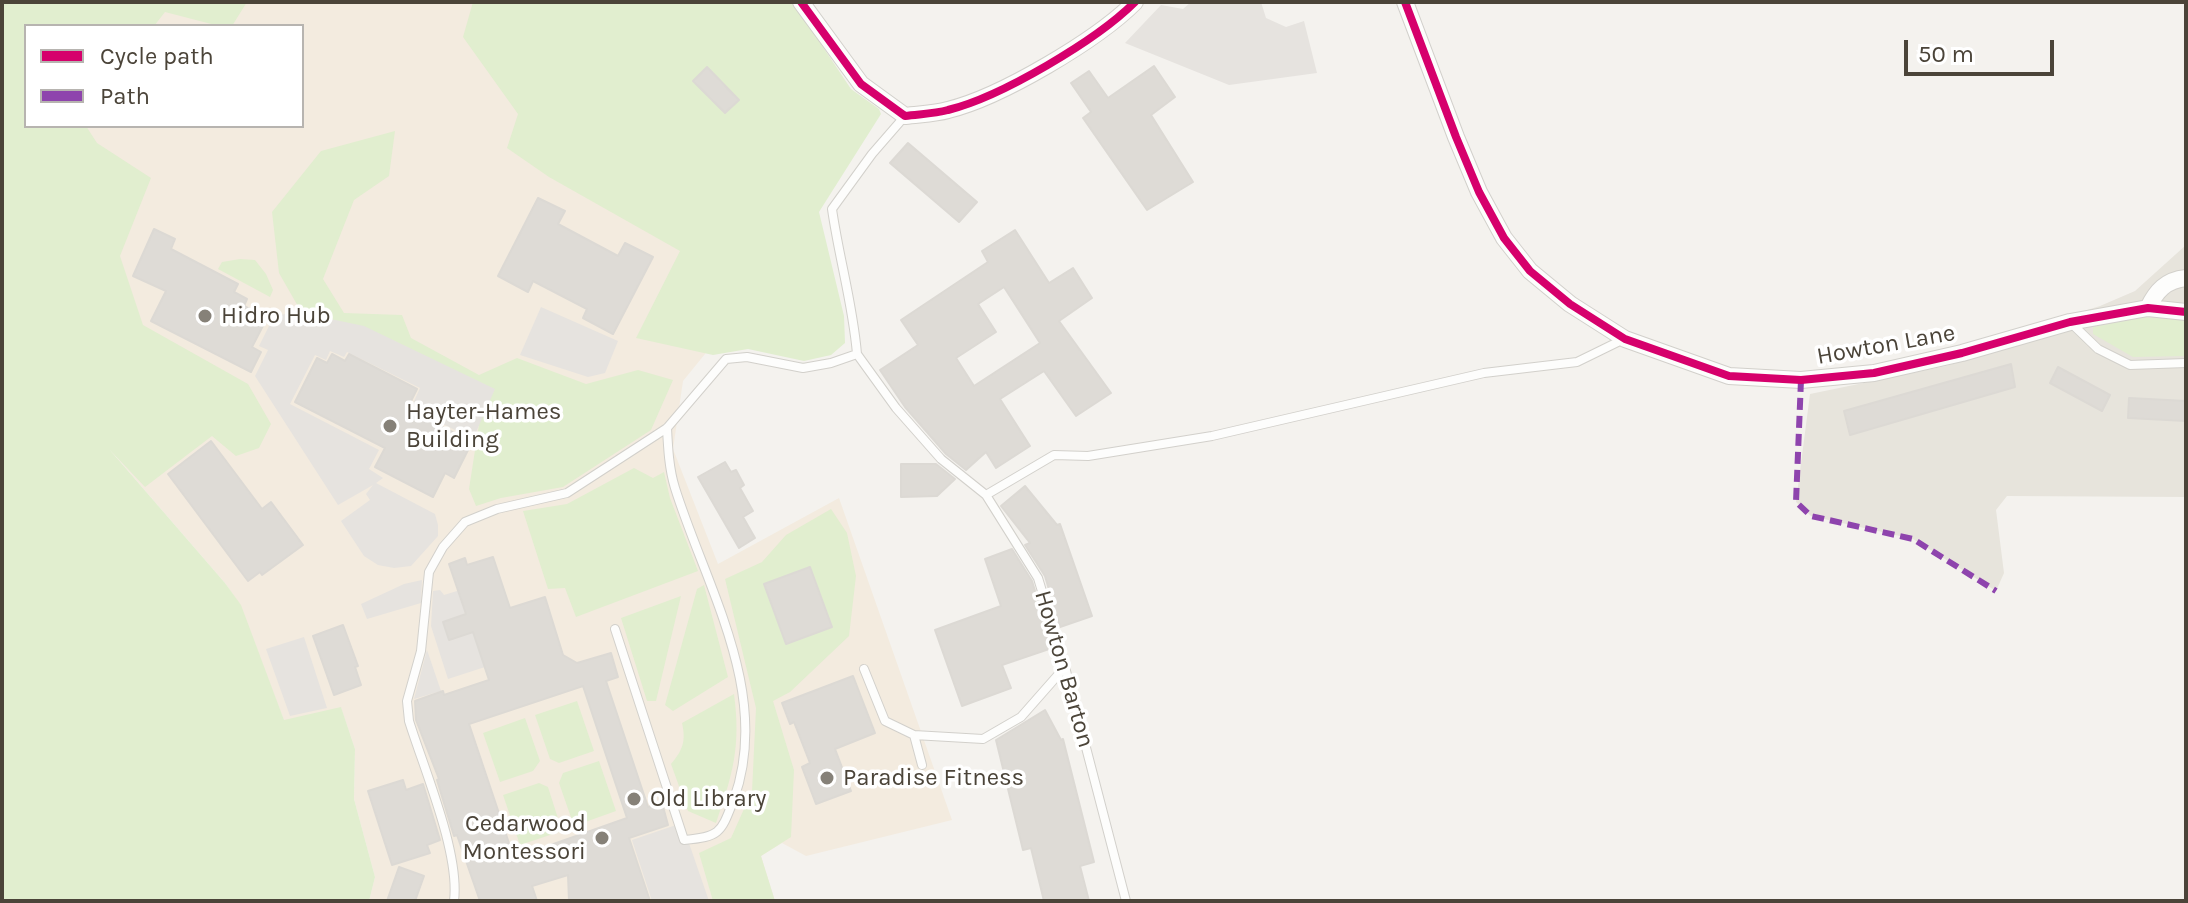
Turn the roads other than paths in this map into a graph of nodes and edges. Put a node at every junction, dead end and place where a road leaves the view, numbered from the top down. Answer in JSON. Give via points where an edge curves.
{"nodes":[{"id":1,"x":801,"y":2,"type":"edge"},
{"id":2,"x":1135,"y":2,"type":"edge"},
{"id":3,"x":1405,"y":2,"type":"edge"},
{"id":4,"x":905,"y":116,"type":"junction"},
{"id":5,"x":2186,"y":278,"type":"edge"},
{"id":6,"x":2148,"y":308,"type":"junction"},
{"id":7,"x":2186,"y":312,"type":"edge"},
{"id":8,"x":2070,"y":322,"type":"junction"},
{"id":9,"x":1625,"y":339,"type":"junction"},
{"id":10,"x":857,"y":354,"type":"junction"},
{"id":11,"x":2186,"y":363,"type":"edge"},
{"id":12,"x":667,"y":428,"type":"junction"},
{"id":13,"x":986,"y":495,"type":"junction"},
{"id":14,"x":615,"y":629,"type":"dead end"},
{"id":15,"x":1065,"y":667,"type":"junction"},
{"id":16,"x":864,"y":669,"type":"dead end"},
{"id":17,"x":914,"y":735,"type":"junction"},
{"id":18,"x":922,"y":765,"type":"dead end"},
{"id":19,"x":454,"y":901,"type":"edge"},
{"id":20,"x":1126,"y":901,"type":"edge"}],
"edges":[{"from":1,"to":4,"type":"street","via":[[861,84]]},
{"from":2,"to":4,"type":"street","via":[[1119,19],[994,93],[947,111]]},
{"from":3,"to":9,"type":"street","name":"Howton Lane","via":[[1479,192],[1504,238],[1530,271]]},
{"from":4,"to":10,"type":"lane","via":[[832,209]]},
{"from":5,"to":6,"type":"street","via":[[2156,291]]},
{"from":6,"to":7,"type":"street","name":"Howton Lane"},
{"from":6,"to":8,"type":"street","name":"Howton Lane"},
{"from":8,"to":9,"type":"street","name":"Howton Lane","via":[[1874,373],[1801,380],[1729,376]]},
{"from":8,"to":11,"type":"lane","via":[[2098,349],[2130,365]]},
{"from":9,"to":13,"type":"lane","via":[[1577,362],[1484,373],[1212,436],[1088,456],[1054,455]]},
{"from":10,"to":12,"type":"lane","via":[[803,368],[747,357],[726,359]]},
{"from":10,"to":13,"type":"lane","name":"Howton Barton","via":[[941,459]]},
{"from":12,"to":14,"type":"lane","via":[[674,486],[741,681],[741,779],[723,829],[706,838],[684,840]]},
{"from":12,"to":19,"type":"lane","via":[[567,493],[465,522],[429,572],[421,651],[407,701],[451,856]]},
{"from":13,"to":15,"type":"lane","name":"Howton Barton","via":[[1038,578]]},
{"from":15,"to":17,"type":"lane","via":[[1021,717],[983,739]]},
{"from":15,"to":20,"type":"lane","name":"Howton Barton"},
{"from":16,"to":17,"type":"lane","via":[[885,721]]},
{"from":17,"to":18,"type":"lane"}]}
